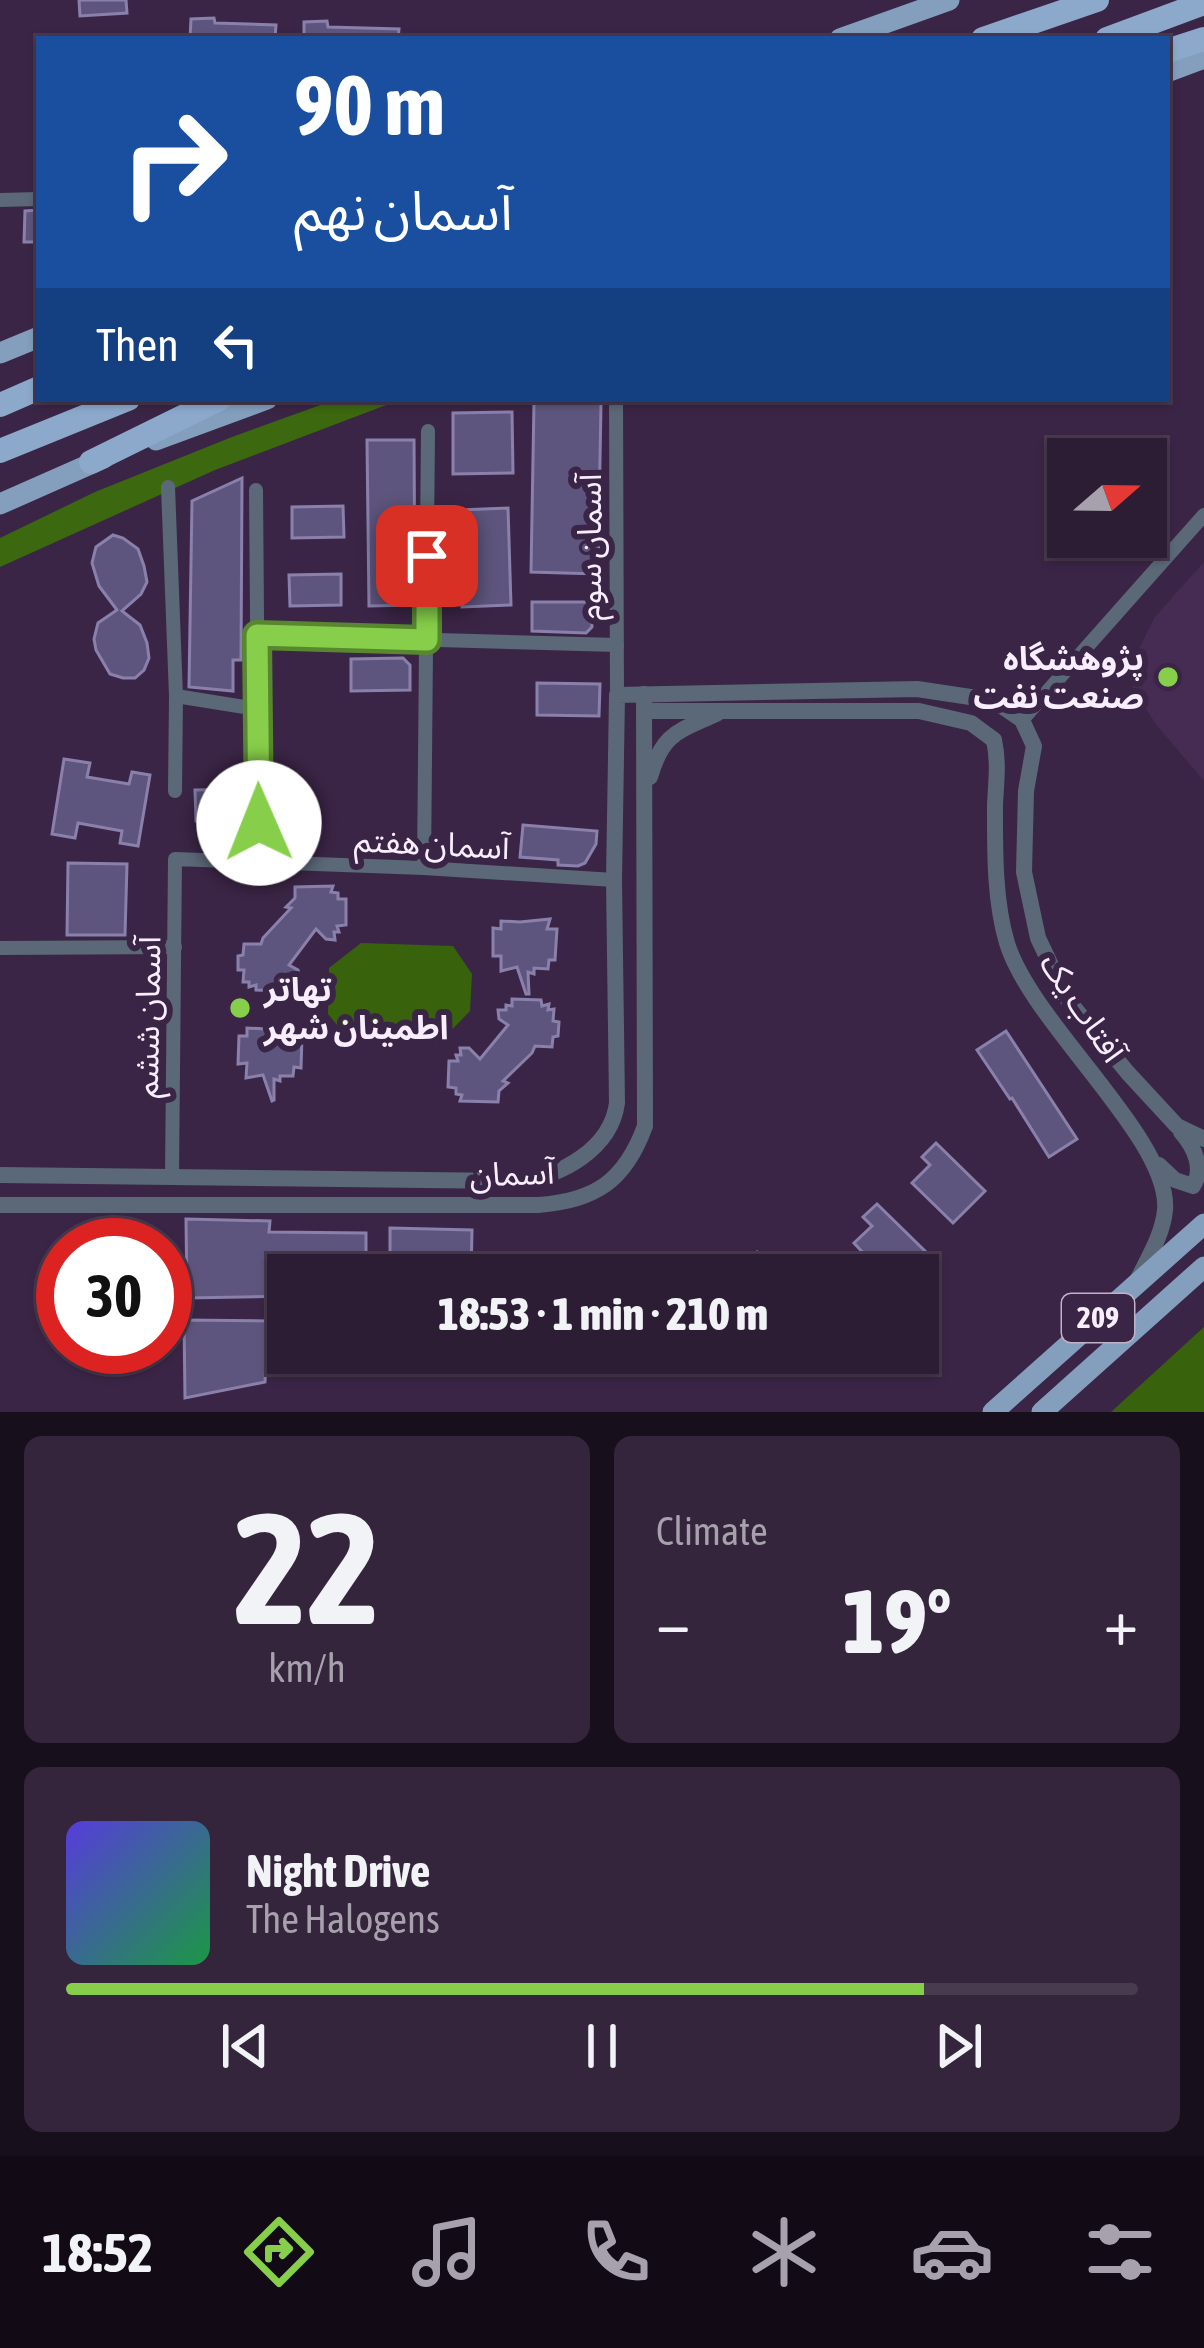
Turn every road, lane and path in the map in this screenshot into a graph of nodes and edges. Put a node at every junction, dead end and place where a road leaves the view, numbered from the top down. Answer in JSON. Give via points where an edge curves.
{"nodes":[{"id":1,"x":949,"y":0,"type":"edge"},
{"id":2,"x":1046,"y":0,"type":"edge"},
{"id":3,"x":1097,"y":0,"type":"edge"},
{"id":4,"x":1204,"y":3,"type":"edge"},
{"id":5,"x":848,"y":36,"type":"edge"},
{"id":6,"x":973,"y":36,"type":"edge"},
{"id":7,"x":992,"y":36,"type":"edge"},
{"id":8,"x":1115,"y":36,"type":"edge"},
{"id":9,"x":1204,"y":39,"type":"edge"},
{"id":10,"x":1170,"y":50,"type":"edge"},
{"id":11,"x":1204,"y":58,"type":"edge"},
{"id":12,"x":1170,"y":70,"type":"edge"},
{"id":13,"x":36,"y":199,"type":"edge"},
{"id":14,"x":0,"y":200,"type":"edge"},
{"id":15,"x":36,"y":338,"type":"edge"},
{"id":16,"x":0,"y":353,"type":"edge"},
{"id":17,"x":36,"y":389,"type":"edge"},
{"id":18,"x":121,"y":402,"type":"edge"},
{"id":19,"x":213,"y":402,"type":"edge"},
{"id":20,"x":259,"y":402,"type":"edge"},
{"id":21,"x":616,"y":402,"type":"edge"},
{"id":22,"x":0,"y":405,"type":"edge"},
{"id":23,"x":428,"y":431,"type":"dead end"},
{"id":24,"x":0,"y":452,"type":"edge"},
{"id":25,"x":91,"y":462,"type":"junction"},
{"id":26,"x":167,"y":487,"type":"dead end"},
{"id":27,"x":256,"y":490,"type":"dead end"},
{"id":28,"x":0,"y":504,"type":"edge"},
{"id":29,"x":1204,"y":515,"type":"edge"},
{"id":30,"x":257,"y":635,"type":"junction"},
{"id":31,"x":427,"y":640,"type":"junction"},
{"id":32,"x":617,"y":645,"type":"junction"},
{"id":33,"x":617,"y":694,"type":"junction"},
{"id":34,"x":176,"y":696,"type":"junction"},
{"id":35,"x":644,"y":702,"type":"junction"},
{"id":36,"x":257,"y":709,"type":"junction"},
{"id":37,"x":722,"y":711,"type":"junction"},
{"id":38,"x":1022,"y":720,"type":"junction"},
{"id":39,"x":994,"y":740,"type":"junction"},
{"id":40,"x":176,"y":791,"type":"dead end"},
{"id":41,"x":644,"y":796,"type":"junction"},
{"id":42,"x":176,"y":859,"type":"joint"},
{"id":43,"x":259,"y":861,"type":"junction"},
{"id":44,"x":424,"y":868,"type":"junction"},
{"id":45,"x":614,"y":880,"type":"junction"},
{"id":46,"x":175,"y":947,"type":"junction"},
{"id":47,"x":0,"y":948,"type":"edge"},
{"id":48,"x":1177,"y":1126,"type":"junction"},
{"id":49,"x":1204,"y":1139,"type":"edge"},
{"id":50,"x":1152,"y":1160,"type":"junction"},
{"id":51,"x":0,"y":1175,"type":"edge"},
{"id":52,"x":172,"y":1176,"type":"junction"},
{"id":53,"x":0,"y":1205,"type":"edge"},
{"id":54,"x":1204,"y":1224,"type":"edge"},
{"id":55,"x":1204,"y":1267,"type":"edge"},
{"id":56,"x":1135,"y":1286,"type":"junction"},
{"id":57,"x":994,"y":1412,"type":"edge"},
{"id":58,"x":1042,"y":1412,"type":"edge"}],
"edges":[{"from":1,"to":5,"type":"main road"},
{"from":2,"to":6,"type":"highway"},
{"from":3,"to":7,"type":"highway"},
{"from":4,"to":8,"type":"highway"},
{"from":9,"to":10,"type":"highway"},
{"from":11,"to":12,"type":"main road"},
{"from":13,"to":14,"type":"street"},
{"from":15,"to":16,"type":"main road"},
{"from":17,"to":22,"type":"highway"},
{"from":18,"to":24,"type":"highway"},
{"from":19,"to":25,"type":"highway"},
{"from":20,"to":25,"type":"main road"},
{"from":21,"to":32,"type":"street","name":"آسمان سوم"},
{"from":23,"to":31,"type":"street"},
{"from":25,"to":28,"type":"main road"},
{"from":26,"to":34,"type":"street"},
{"from":27,"to":30,"type":"street"},
{"from":29,"to":38,"type":"street"},
{"from":30,"to":31,"type":"street"},
{"from":30,"to":36,"type":"street"},
{"from":31,"to":32,"type":"street"},
{"from":31,"to":44,"type":"street"},
{"from":32,"to":33,"type":"street","name":"آسمان سوم"},
{"from":33,"to":35,"type":"street"},
{"from":33,"to":45,"type":"street","name":"آسمان"},
{"from":34,"to":36,"type":"street"},
{"from":34,"to":40,"type":"street"},
{"from":35,"to":37,"type":"street"},
{"from":35,"to":38,"type":"street","via":[[917,689],[977,698]]},
{"from":35,"to":41,"type":"street","name":"آسمان"},
{"from":36,"to":43,"type":"street"},
{"from":37,"to":39,"type":"street","via":[[919,711],[971,723]]},
{"from":37,"to":41,"type":"street","via":[[667,738]]},
{"from":38,"to":39,"type":"street"},
{"from":38,"to":48,"type":"street","name":"آفتاب یک","via":[[1034,746],[1024,872],[1038,938],[1066,999]]},
{"from":39,"to":50,"type":"street","name":"آفتاب یک","via":[[995,869],[1007,944],[1042,1010]]},
{"from":41,"to":53,"type":"street","name":"آسمان","via":[[645,1126],[629,1161],[599,1191],[538,1205]]},
{"from":42,"to":43,"type":"street","name":"آسمان هفتم"},
{"from":42,"to":46,"type":"street","name":"آسمان ششم"},
{"from":43,"to":44,"type":"street","name":"آسمان هفتم"},
{"from":44,"to":45,"type":"street","name":"آسمان هفتم"},
{"from":45,"to":52,"type":"street","name":"آسمان","via":[[615,1119],[568,1167],[520,1181]]},
{"from":46,"to":47,"type":"street"},
{"from":46,"to":52,"type":"street","name":"آسمان ششم"},
{"from":48,"to":49,"type":"street","name":"آفتاب یک"},
{"from":48,"to":50,"type":"street","via":[[1200,1160],[1199,1182],[1175,1180]]},
{"from":50,"to":56,"type":"street","name":"آفتاب یک","via":[[1165,1210]]},
{"from":51,"to":52,"type":"street","name":"آسمان"},
{"from":54,"to":56,"type":"main road","number":"209"},
{"from":55,"to":58,"type":"main road","number":"209"},
{"from":56,"to":57,"type":"main road","number":"209"}]}
